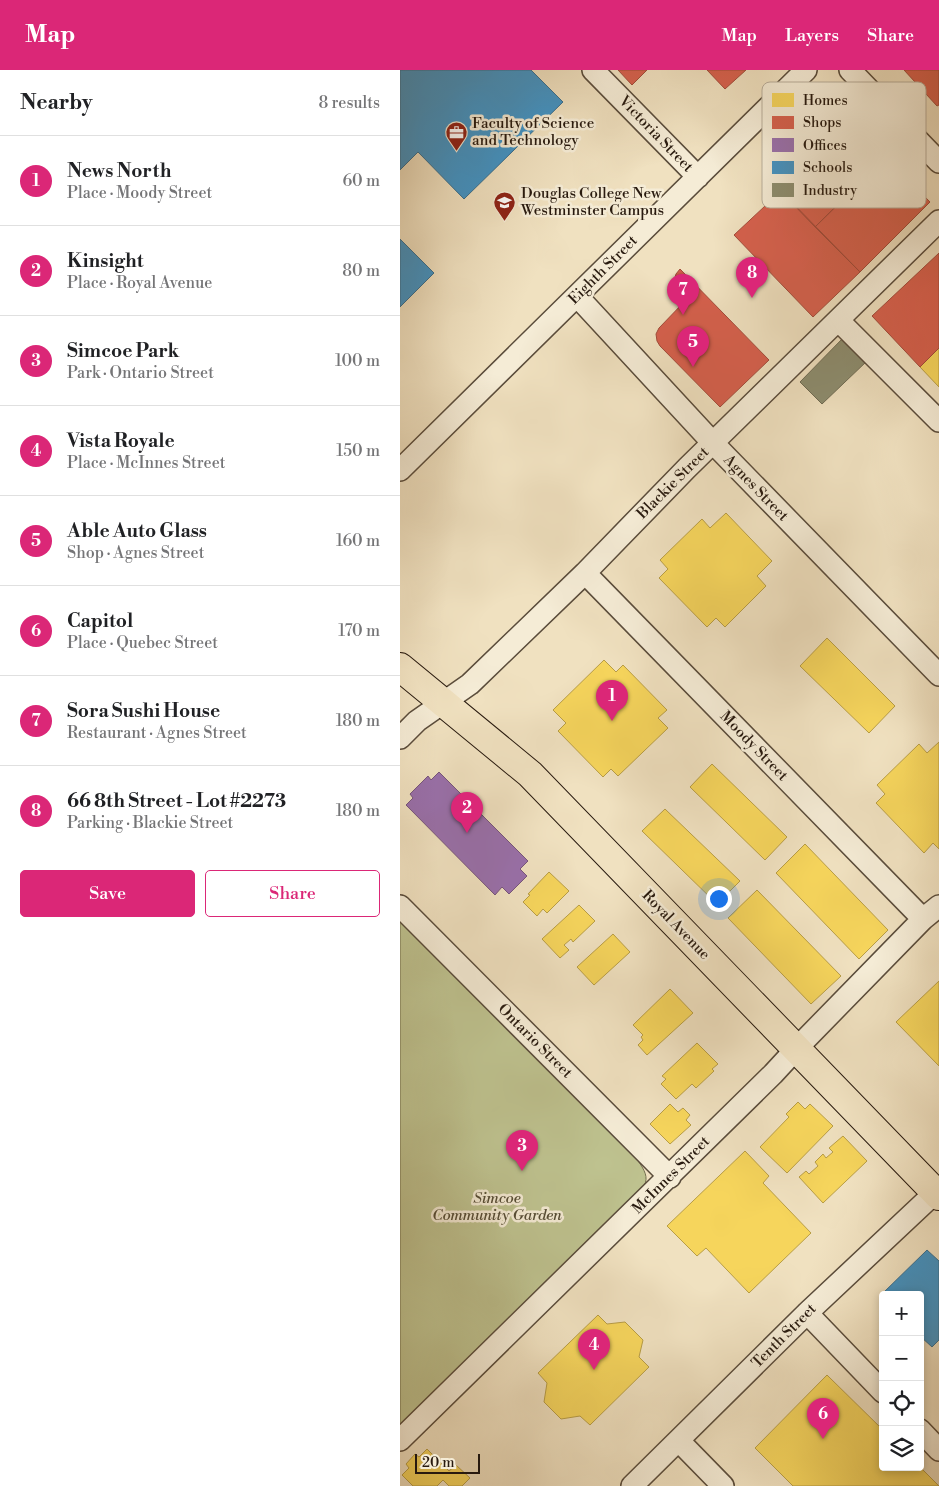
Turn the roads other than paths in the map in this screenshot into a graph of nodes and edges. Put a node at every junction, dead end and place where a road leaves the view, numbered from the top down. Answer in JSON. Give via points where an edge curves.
{"nodes":[{"id":1,"x":593,"y":70,"type":"edge"},
{"id":2,"x":806,"y":70,"type":"edge"},
{"id":3,"x":850,"y":70,"type":"edge"},
{"id":4,"x":794,"y":82,"type":"edge"},
{"id":5,"x":862,"y":82,"type":"edge"},
{"id":6,"x":762,"y":114,"type":"edge"},
{"id":7,"x":926,"y":149,"type":"edge"},
{"id":8,"x":939,"y":162,"type":"edge"},
{"id":9,"x":698,"y":177,"type":"junction"},
{"id":10,"x":939,"y":221,"type":"edge"},
{"id":11,"x":577,"y":296,"type":"junction"},
{"id":12,"x":838,"y":320,"type":"junction"},
{"id":13,"x":939,"y":421,"type":"edge"},
{"id":14,"x":713,"y":443,"type":"junction"},
{"id":15,"x":400,"y":470,"type":"edge"},
{"id":16,"x":585,"y":573,"type":"junction"},
{"id":17,"x":400,"y":667,"type":"edge"},
{"id":18,"x":939,"y":675,"type":"edge"},
{"id":19,"x":444,"y":703,"type":"junction"},
{"id":20,"x":400,"y":738,"type":"edge"},
{"id":21,"x":400,"y":906,"type":"edge"},
{"id":22,"x":931,"y":913,"type":"edge"},
{"id":23,"x":796,"y":1048,"type":"junction"},
{"id":24,"x":670,"y":1177,"type":"junction"},
{"id":25,"x":938,"y":1192,"type":"edge"},
{"id":26,"x":806,"y":1313,"type":"junction"},
{"id":27,"x":879,"y":1388,"type":"edge"},
{"id":28,"x":924,"y":1434,"type":"edge"},
{"id":29,"x":400,"y":1440,"type":"edge"},
{"id":30,"x":678,"y":1441,"type":"junction"},
{"id":31,"x":939,"y":1450,"type":"edge"},
{"id":32,"x":632,"y":1486,"type":"edge"},
{"id":33,"x":723,"y":1486,"type":"edge"}],
"edges":[{"from":1,"to":9,"type":"street","name":"Victoria Street"},
{"from":2,"to":4,"type":"street","name":"Eighth Street"},
{"from":3,"to":5,"type":"street"},
{"from":6,"to":9,"type":"street","name":"Eighth Street"},
{"from":7,"to":8,"type":"street"},
{"from":9,"to":11,"type":"street","name":"Eighth Street"},
{"from":10,"to":12,"type":"street","name":"Blackie Street"},
{"from":11,"to":14,"type":"street","name":"Agnes Street"},
{"from":11,"to":15,"type":"street","name":"Eighth Street"},
{"from":12,"to":13,"type":"street"},
{"from":12,"to":14,"type":"street","name":"Blackie Street"},
{"from":14,"to":16,"type":"street","name":"Blackie Street"},
{"from":14,"to":18,"type":"street","name":"Agnes Street"},
{"from":16,"to":19,"type":"street","name":"Blackie Street","via":[[470,684]]},
{"from":16,"to":22,"type":"street","name":"Moody Street"},
{"from":17,"to":19,"type":"main road","name":"Royal Avenue"},
{"from":19,"to":20,"type":"street","name":"Blackie Street","via":[[416,721]]},
{"from":19,"to":23,"type":"main road","name":"Royal Avenue","via":[[530,774]]},
{"from":21,"to":24,"type":"street","name":"Ontario Street"},
{"from":22,"to":23,"type":"street","name":"McInnes Street"},
{"from":23,"to":24,"type":"street","name":"McInnes Street"},
{"from":23,"to":25,"type":"main road","name":"Royal Avenue"},
{"from":24,"to":29,"type":"street","name":"McInnes Street"},
{"from":25,"to":26,"type":"street","name":"Tenth Street"},
{"from":26,"to":27,"type":"street"},
{"from":26,"to":30,"type":"street","name":"Tenth Street"},
{"from":28,"to":31,"type":"street"},
{"from":30,"to":32,"type":"street","name":"Tenth Street"},
{"from":30,"to":33,"type":"street"}]}
